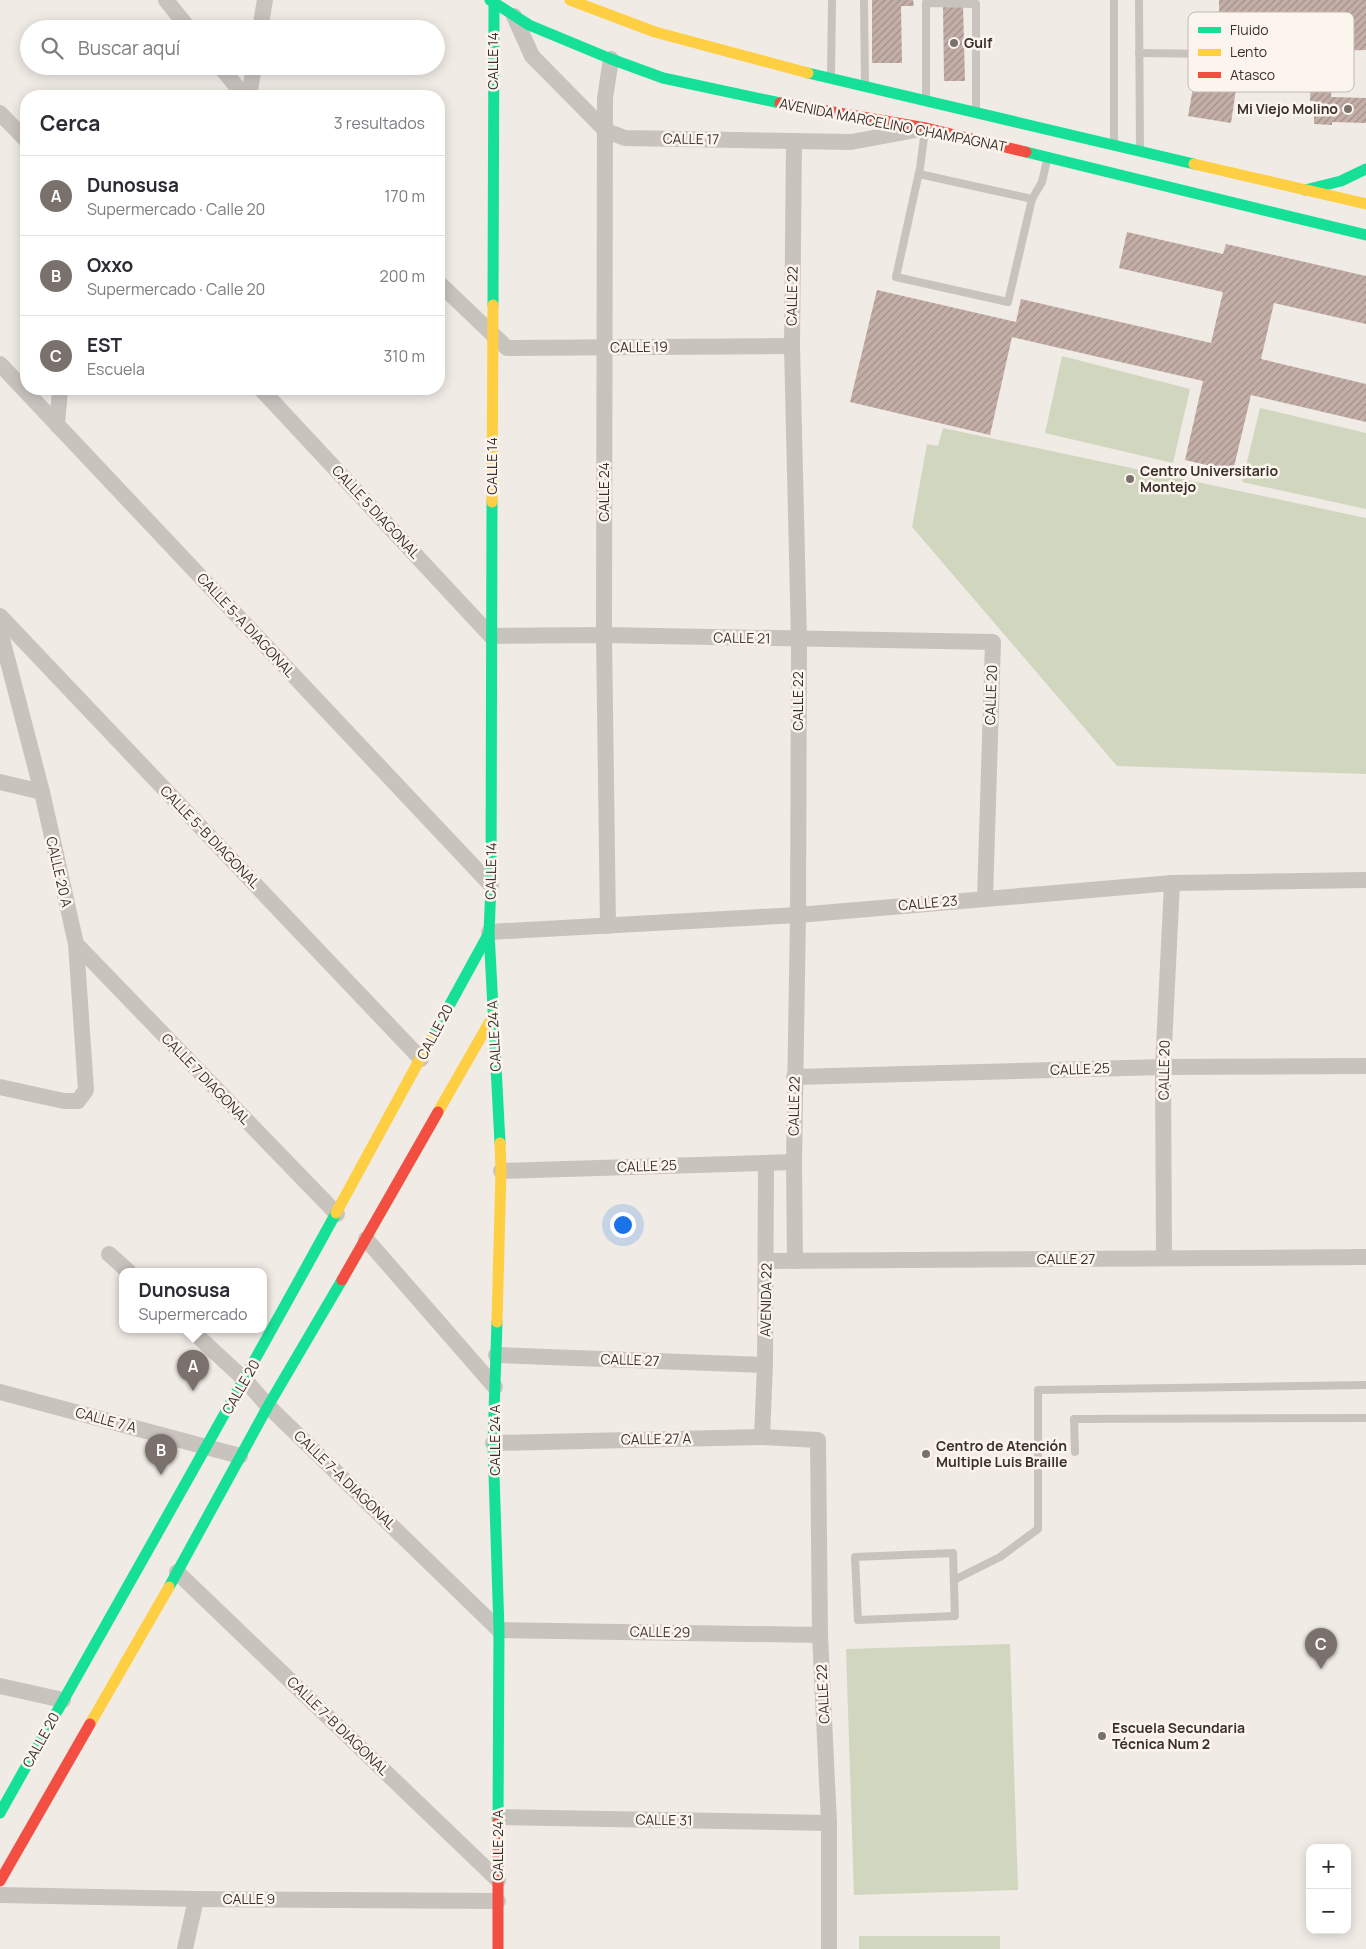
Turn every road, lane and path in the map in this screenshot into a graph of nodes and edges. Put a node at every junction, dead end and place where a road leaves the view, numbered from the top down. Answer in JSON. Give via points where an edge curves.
{"nodes":[{"id":1,"x":166,"y":0,"type":"edge"},
{"id":2,"x":265,"y":0,"type":"edge"},
{"id":3,"x":570,"y":0,"type":"edge"},
{"id":4,"x":832,"y":0,"type":"edge"},
{"id":5,"x":864,"y":0,"type":"edge"},
{"id":6,"x":1114,"y":0,"type":"edge"},
{"id":7,"x":1139,"y":0,"type":"edge"},
{"id":8,"x":494,"y":1,"type":"edge"},
{"id":9,"x":514,"y":16,"type":"junction"},
{"id":10,"x":182,"y":20,"type":"edge"},
{"id":11,"x":262,"y":20,"type":"edge"},
{"id":12,"x":1139,"y":53,"type":"junction"},
{"id":13,"x":1188,"y":54,"type":"edge"},
{"id":14,"x":611,"y":59,"type":"junction"},
{"id":15,"x":227,"y":75,"type":"edge"},
{"id":16,"x":252,"y":75,"type":"edge"},
{"id":17,"x":830,"y":83,"type":"junction"},
{"id":18,"x":866,"y":87,"type":"junction"},
{"id":19,"x":239,"y":90,"type":"edge"},
{"id":20,"x":250,"y":90,"type":"edge"},
{"id":21,"x":928,"y":112,"type":"junction"},
{"id":22,"x":976,"y":112,"type":"junction"},
{"id":23,"x":0,"y":113,"type":"edge"},
{"id":24,"x":606,"y":131,"type":"junction"},
{"id":25,"x":20,"y":134,"type":"edge"},
{"id":26,"x":794,"y":141,"type":"junction"},
{"id":27,"x":1114,"y":144,"type":"junction"},
{"id":28,"x":1140,"y":151,"type":"junction"},
{"id":29,"x":1048,"y":157,"type":"junction"},
{"id":30,"x":1366,"y":168,"type":"edge"},
{"id":31,"x":920,"y":171,"type":"junction"},
{"id":32,"x":1305,"y":190,"type":"junction"},
{"id":33,"x":1032,"y":199,"type":"junction"},
{"id":34,"x":1366,"y":204,"type":"edge"},
{"id":35,"x":1366,"y":235,"type":"edge"},
{"id":36,"x":445,"y":289,"type":"edge"},
{"id":37,"x":492,"y":334,"type":"junction"},
{"id":38,"x":792,"y":346,"type":"junction"},
{"id":39,"x":604,"y":347,"type":"junction"},
{"id":40,"x":0,"y":364,"type":"edge"},
{"id":41,"x":20,"y":385,"type":"edge"},
{"id":42,"x":29,"y":395,"type":"edge"},
{"id":43,"x":60,"y":395,"type":"edge"},
{"id":44,"x":266,"y":395,"type":"edge"},
{"id":45,"x":57,"y":425,"type":"junction"},
{"id":46,"x":0,"y":616,"type":"edge"},
{"id":47,"x":0,"y":630,"type":"edge"},
{"id":48,"x":604,"y":635,"type":"junction"},
{"id":49,"x":491,"y":636,"type":"junction"},
{"id":50,"x":799,"y":640,"type":"junction"},
{"id":51,"x":993,"y":642,"type":"joint"},
{"id":52,"x":0,"y":782,"type":"edge"},
{"id":53,"x":42,"y":792,"type":"junction"},
{"id":54,"x":1366,"y":880,"type":"edge"},
{"id":55,"x":1172,"y":882,"type":"junction"},
{"id":56,"x":491,"y":885,"type":"junction"},
{"id":57,"x":985,"y":898,"type":"junction"},
{"id":58,"x":798,"y":915,"type":"junction"},
{"id":59,"x":608,"y":926,"type":"junction"},
{"id":60,"x":489,"y":932,"type":"junction"},
{"id":61,"x":76,"y":944,"type":"junction"},
{"id":62,"x":493,"y":1016,"type":"junction"},
{"id":63,"x":421,"y":1059,"type":"junction"},
{"id":64,"x":1366,"y":1066,"type":"edge"},
{"id":65,"x":1163,"y":1067,"type":"junction"},
{"id":66,"x":794,"y":1078,"type":"junction"},
{"id":67,"x":0,"y":1087,"type":"edge"},
{"id":68,"x":766,"y":1162,"type":"junction"},
{"id":69,"x":794,"y":1162,"type":"junction"},
{"id":70,"x":501,"y":1171,"type":"junction"},
{"id":71,"x":337,"y":1214,"type":"junction"},
{"id":72,"x":366,"y":1239,"type":"junction"},
{"id":73,"x":109,"y":1254,"type":"dead end"},
{"id":74,"x":1366,"y":1257,"type":"edge"},
{"id":75,"x":1164,"y":1258,"type":"junction"},
{"id":76,"x":766,"y":1261,"type":"junction"},
{"id":77,"x":795,"y":1261,"type":"junction"},
{"id":78,"x":125,"y":1268,"type":"edge"},
{"id":79,"x":194,"y":1333,"type":"edge"},
{"id":80,"x":496,"y":1355,"type":"junction"},
{"id":81,"x":765,"y":1365,"type":"junction"},
{"id":82,"x":246,"y":1380,"type":"junction"},
{"id":83,"x":1366,"y":1385,"type":"edge"},
{"id":84,"x":495,"y":1387,"type":"junction"},
{"id":85,"x":0,"y":1392,"type":"edge"},
{"id":86,"x":268,"y":1406,"type":"junction"},
{"id":87,"x":1366,"y":1418,"type":"edge"},
{"id":88,"x":762,"y":1437,"type":"junction"},
{"id":89,"x":818,"y":1440,"type":"joint"},
{"id":90,"x":493,"y":1443,"type":"junction"},
{"id":91,"x":206,"y":1446,"type":"junction"},
{"id":92,"x":1075,"y":1452,"type":"dead end"},
{"id":93,"x":240,"y":1456,"type":"junction"},
{"id":94,"x":177,"y":1572,"type":"junction"},
{"id":95,"x":954,"y":1580,"type":"junction"},
{"id":96,"x":499,"y":1630,"type":"junction"},
{"id":97,"x":820,"y":1635,"type":"junction"},
{"id":98,"x":0,"y":1686,"type":"edge"},
{"id":99,"x":63,"y":1700,"type":"junction"},
{"id":100,"x":0,"y":1813,"type":"edge"},
{"id":101,"x":498,"y":1818,"type":"junction"},
{"id":102,"x":829,"y":1823,"type":"junction"},
{"id":103,"x":498,"y":1880,"type":"junction"},
{"id":104,"x":0,"y":1881,"type":"edge"},
{"id":105,"x":0,"y":1894,"type":"edge"},
{"id":106,"x":196,"y":1899,"type":"junction"},
{"id":107,"x":498,"y":1901,"type":"junction"},
{"id":108,"x":185,"y":1949,"type":"edge"},
{"id":109,"x":498,"y":1949,"type":"edge"},
{"id":110,"x":829,"y":1949,"type":"edge"}],
"edges":[{"from":1,"to":10,"type":"street"},
{"from":2,"to":11,"type":"street"},
{"from":3,"to":17,"type":"street","name":"AVENIDA MARCELINO CHAMPAGNAT","via":[[654,32]]},
{"from":4,"to":17,"type":"lane"},
{"from":5,"to":18,"type":"lane"},
{"from":6,"to":27,"type":"lane"},
{"from":7,"to":12,"type":"lane"},
{"from":8,"to":9,"type":"street","name":"AVENIDA MARCELINO CHAMPAGNAT"},
{"from":8,"to":37,"type":"street","name":"CALLE 14"},
{"from":9,"to":14,"type":"street","name":"AVENIDA MARCELINO CHAMPAGNAT"},
{"from":9,"to":24,"type":"street","name":"CALLE 17","via":[[532,56]]},
{"from":12,"to":13,"type":"lane"},
{"from":12,"to":28,"type":"lane"},
{"from":14,"to":21,"type":"street","name":"AVENIDA MARCELINO CHAMPAGNAT","via":[[663,78],[823,107]]},
{"from":14,"to":24,"type":"street","name":"CALLE 24","via":[[605,98]]},
{"from":15,"to":19,"type":"street"},
{"from":16,"to":20,"type":"street"},
{"from":17,"to":18,"type":"street","name":"AVENIDA MARCELINO CHAMPAGNAT"},
{"from":18,"to":21,"type":"street","name":"AVENIDA MARCELINO CHAMPAGNAT"},
{"from":21,"to":22,"type":"street","name":"AVENIDA MARCELINO CHAMPAGNAT"},
{"from":21,"to":22,"type":"lane","via":[[926,3],[976,4]]},
{"from":21,"to":26,"type":"street","name":"CALLE 17","via":[[851,142]]},
{"from":21,"to":29,"type":"street","name":"AVENIDA MARCELINO CHAMPAGNAT"},
{"from":21,"to":31,"type":"lane"},
{"from":22,"to":27,"type":"street","name":"AVENIDA MARCELINO CHAMPAGNAT"},
{"from":23,"to":25,"type":"street"},
{"from":24,"to":26,"type":"street","name":"CALLE 17","via":[[625,138]]},
{"from":24,"to":39,"type":"street","name":"CALLE 24"},
{"from":26,"to":38,"type":"street","name":"CALLE 22"},
{"from":27,"to":28,"type":"street","name":"AVENIDA MARCELINO CHAMPAGNAT"},
{"from":28,"to":32,"type":"street","name":"AVENIDA MARCELINO CHAMPAGNAT"},
{"from":29,"to":33,"type":"lane","via":[[1042,182]]},
{"from":29,"to":35,"type":"street","name":"AVENIDA MARCELINO CHAMPAGNAT"},
{"from":30,"to":32,"type":"street","via":[[1341,181]]},
{"from":31,"to":33,"type":"lane"},
{"from":31,"to":33,"type":"lane","via":[[896,277],[1008,302]]},
{"from":32,"to":34,"type":"street","name":"AVENIDA MARCELINO CHAMPAGNAT"},
{"from":36,"to":37,"type":"street","name":"CALLE 19"},
{"from":37,"to":39,"type":"street","name":"CALLE 19","via":[[506,348]]},
{"from":37,"to":49,"type":"street","name":"CALLE 14"},
{"from":38,"to":39,"type":"street","name":"CALLE 19"},
{"from":38,"to":50,"type":"street","name":"CALLE 22"},
{"from":39,"to":48,"type":"street","name":"CALLE 24"},
{"from":40,"to":41,"type":"street","name":"CALLE 5-A DIAGONAL"},
{"from":42,"to":45,"type":"street","name":"CALLE 5-A DIAGONAL"},
{"from":43,"to":45,"type":"street"},
{"from":44,"to":49,"type":"street","name":"CALLE 5 DIAGONAL"},
{"from":45,"to":56,"type":"street","name":"CALLE 5-A DIAGONAL"},
{"from":46,"to":63,"type":"street","name":"CALLE 5-B DIAGONAL"},
{"from":47,"to":53,"type":"street","name":"CALLE 20 A"},
{"from":48,"to":49,"type":"street","name":"CALLE 21"},
{"from":48,"to":50,"type":"street","name":"CALLE 21"},
{"from":48,"to":59,"type":"street","name":"CALLE 24"},
{"from":49,"to":56,"type":"street","name":"CALLE 14"},
{"from":50,"to":51,"type":"street","name":"CALLE 21"},
{"from":50,"to":58,"type":"street","name":"CALLE 22"},
{"from":51,"to":57,"type":"street","name":"CALLE 20"},
{"from":52,"to":53,"type":"street"},
{"from":53,"to":61,"type":"street","name":"CALLE 20 A"},
{"from":54,"to":55,"type":"street","name":"CALLE 23"},
{"from":55,"to":57,"type":"street","name":"CALLE 23"},
{"from":55,"to":65,"type":"street","name":"CALLE 20"},
{"from":56,"to":60,"type":"street","name":"CALLE 14"},
{"from":57,"to":58,"type":"street","name":"CALLE 23"},
{"from":58,"to":59,"type":"street","name":"CALLE 23"},
{"from":58,"to":66,"type":"street","name":"CALLE 22"},
{"from":59,"to":60,"type":"street","name":"CALLE 23"},
{"from":60,"to":62,"type":"street","name":"CALLE 24 A"},
{"from":60,"to":63,"type":"street","name":"CALLE 20"},
{"from":61,"to":67,"type":"street","name":"CALLE 20 A","via":[[86,1090],[78,1101],[64,1101]]},
{"from":61,"to":71,"type":"street","name":"CALLE 7 DIAGONAL"},
{"from":62,"to":70,"type":"street","name":"CALLE 24 A"},
{"from":62,"to":72,"type":"street"},
{"from":63,"to":71,"type":"street","name":"CALLE 20"},
{"from":64,"to":65,"type":"street","name":"CALLE 25"},
{"from":65,"to":66,"type":"street","name":"CALLE 25"},
{"from":65,"to":75,"type":"street","name":"CALLE 20"},
{"from":66,"to":69,"type":"street","name":"CALLE 22"},
{"from":68,"to":69,"type":"street","name":"CALLE 25"},
{"from":68,"to":70,"type":"street","name":"CALLE 25"},
{"from":68,"to":76,"type":"street","name":"AVENIDA 22"},
{"from":69,"to":77,"type":"street","name":"CALLE 22"},
{"from":70,"to":80,"type":"street","name":"CALLE 24 A"},
{"from":71,"to":82,"type":"street","name":"CALLE 20"},
{"from":72,"to":84,"type":"street"},
{"from":72,"to":86,"type":"street"},
{"from":73,"to":78,"type":"street"},
{"from":74,"to":75,"type":"street","name":"CALLE 27"},
{"from":75,"to":77,"type":"street","name":"CALLE 27"},
{"from":76,"to":77,"type":"street","name":"CALLE 27"},
{"from":76,"to":81,"type":"street","name":"AVENIDA 22"},
{"from":79,"to":82,"type":"street","name":"CALLE 7-A DIAGONAL"},
{"from":80,"to":81,"type":"street","name":"CALLE 27"},
{"from":80,"to":84,"type":"street","name":"CALLE 24 A"},
{"from":81,"to":88,"type":"street","name":"AVENIDA 22"},
{"from":82,"to":86,"type":"street","name":"CALLE 7-A DIAGONAL"},
{"from":82,"to":91,"type":"street","name":"CALLE 20"},
{"from":83,"to":95,"type":"lane","via":[[1038,1390],[1038,1529],[1000,1557]]},
{"from":84,"to":90,"type":"street","name":"CALLE 24 A"},
{"from":85,"to":91,"type":"street","name":"CALLE 7 A"},
{"from":86,"to":93,"type":"street"},
{"from":86,"to":96,"type":"street","name":"CALLE 7-A DIAGONAL"},
{"from":87,"to":92,"type":"lane","via":[[1074,1419]]},
{"from":88,"to":89,"type":"street","name":"CALLE 27 A"},
{"from":88,"to":90,"type":"street","name":"CALLE 27 A"},
{"from":89,"to":97,"type":"street","name":"CALLE 22"},
{"from":90,"to":96,"type":"street","name":"CALLE 24 A"},
{"from":91,"to":93,"type":"street","name":"CALLE 7 A"},
{"from":91,"to":99,"type":"street","name":"CALLE 20"},
{"from":93,"to":94,"type":"street"},
{"from":94,"to":103,"type":"street","name":"CALLE 7-B DIAGONAL"},
{"from":94,"to":104,"type":"street"},
{"from":95,"to":95,"type":"lane","via":[[955,1616],[858,1620],[855,1557],[952,1553]]},
{"from":96,"to":97,"type":"street","name":"CALLE 29"},
{"from":96,"to":101,"type":"street","name":"CALLE 24 A"},
{"from":97,"to":102,"type":"street","name":"CALLE 22"},
{"from":98,"to":99,"type":"street"},
{"from":99,"to":100,"type":"street","name":"CALLE 20"},
{"from":101,"to":102,"type":"street","name":"CALLE 31"},
{"from":101,"to":103,"type":"street","name":"CALLE 24 A"},
{"from":102,"to":110,"type":"street","name":"CALLE 22"},
{"from":103,"to":107,"type":"street","name":"CALLE 24 A"},
{"from":105,"to":106,"type":"street","name":"CALLE 9"},
{"from":106,"to":107,"type":"street","name":"CALLE 9"},
{"from":106,"to":108,"type":"street"},
{"from":107,"to":109,"type":"street","name":"CALLE 24 A"}]}
